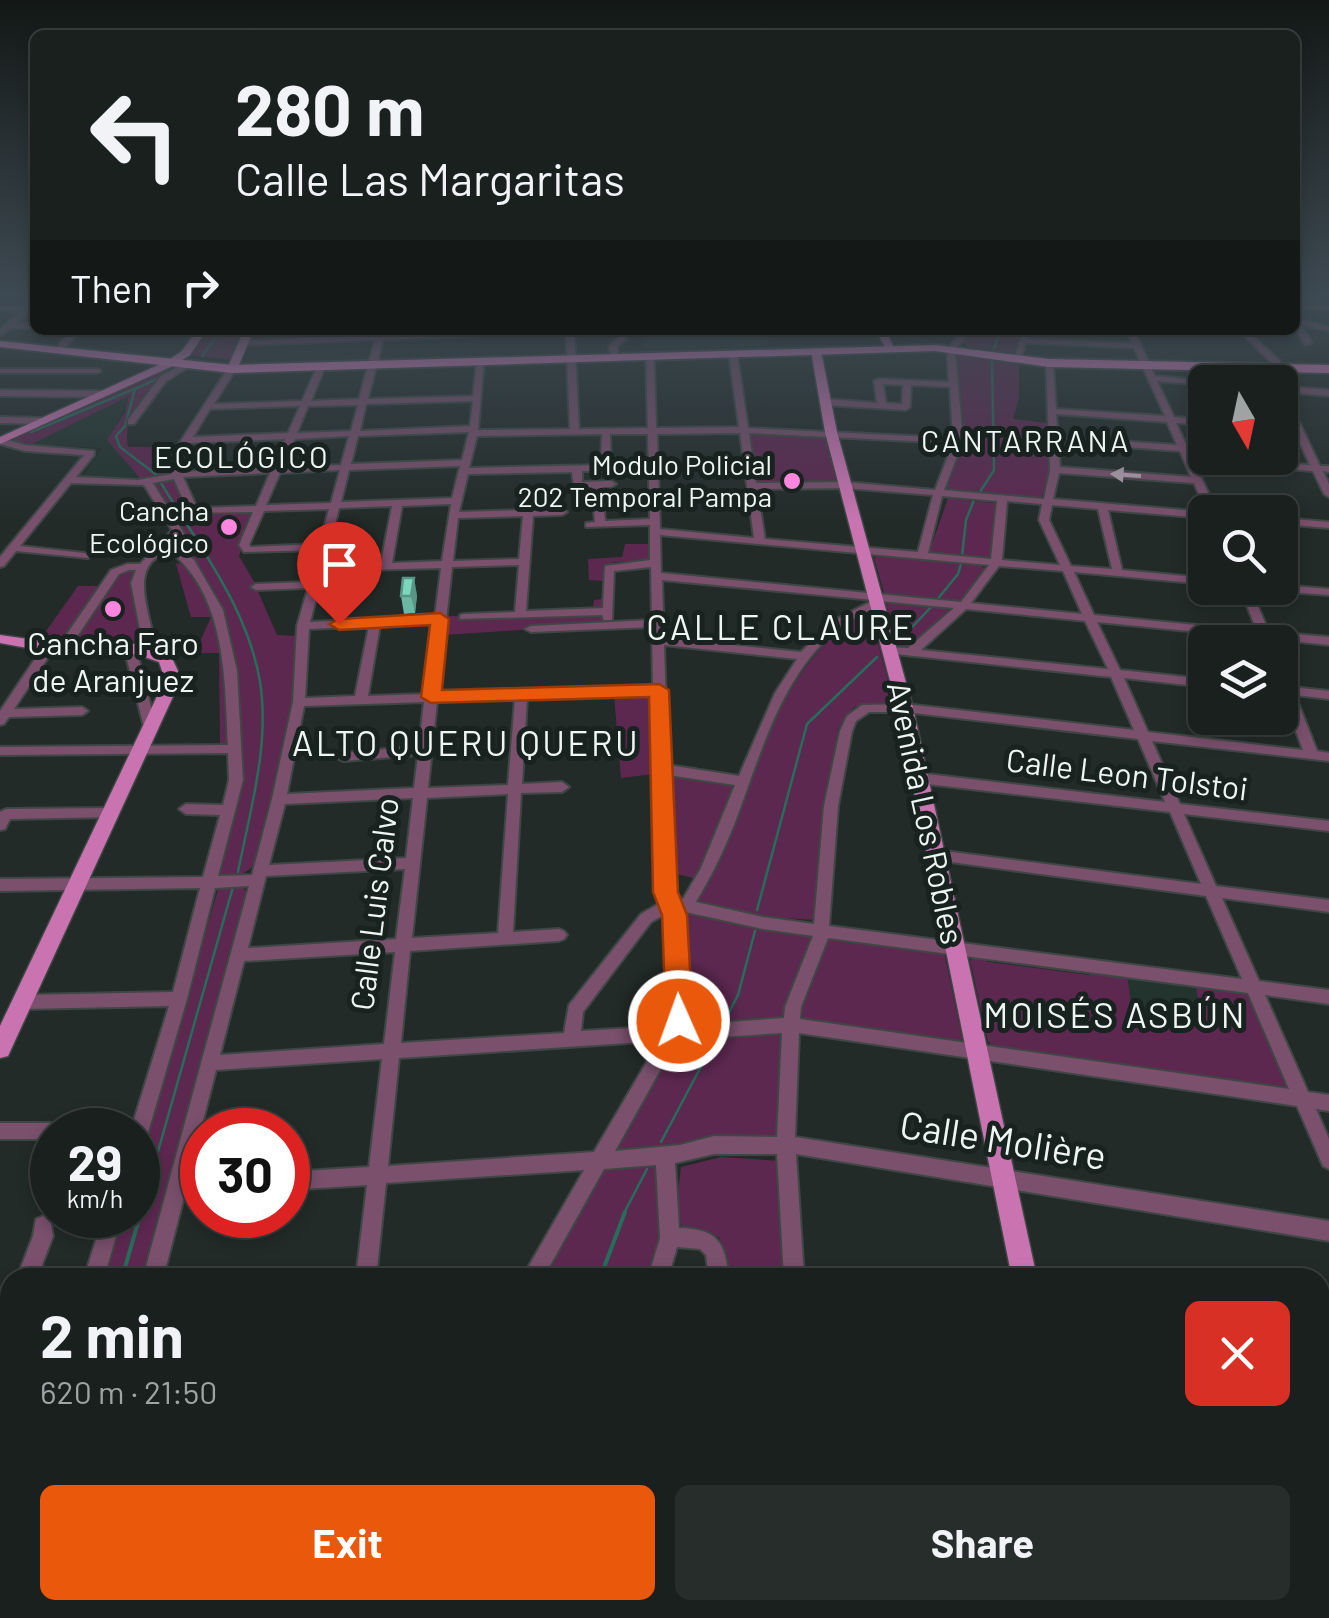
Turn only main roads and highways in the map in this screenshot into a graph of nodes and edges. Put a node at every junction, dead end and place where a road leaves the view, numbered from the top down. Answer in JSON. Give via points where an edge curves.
{"nodes":[{"id":1,"x":155,"y":372,"type":"edge"},
{"id":2,"x":155,"y":372,"type":"edge"},
{"id":3,"x":820,"y":372,"type":"edge"},
{"id":4,"x":146,"y":375,"type":"junction"},
{"id":5,"x":0,"y":441,"type":"edge"},
{"id":6,"x":0,"y":639,"type":"edge"},
{"id":7,"x":0,"y":1049,"type":"edge"},
{"id":8,"x":1023,"y":1268,"type":"edge"}],
"edges":[{"from":1,"to":4,"type":"main road"},
{"from":2,"to":4,"type":"main road"},
{"from":3,"to":8,"type":"main road","name":"Avenida Los Robles","via":[[904,708]]},
{"from":4,"to":5,"type":"main road"},
{"from":6,"to":7,"type":"main road","via":[[134,648],[166,660],[170,672],[168,690]]}]}
